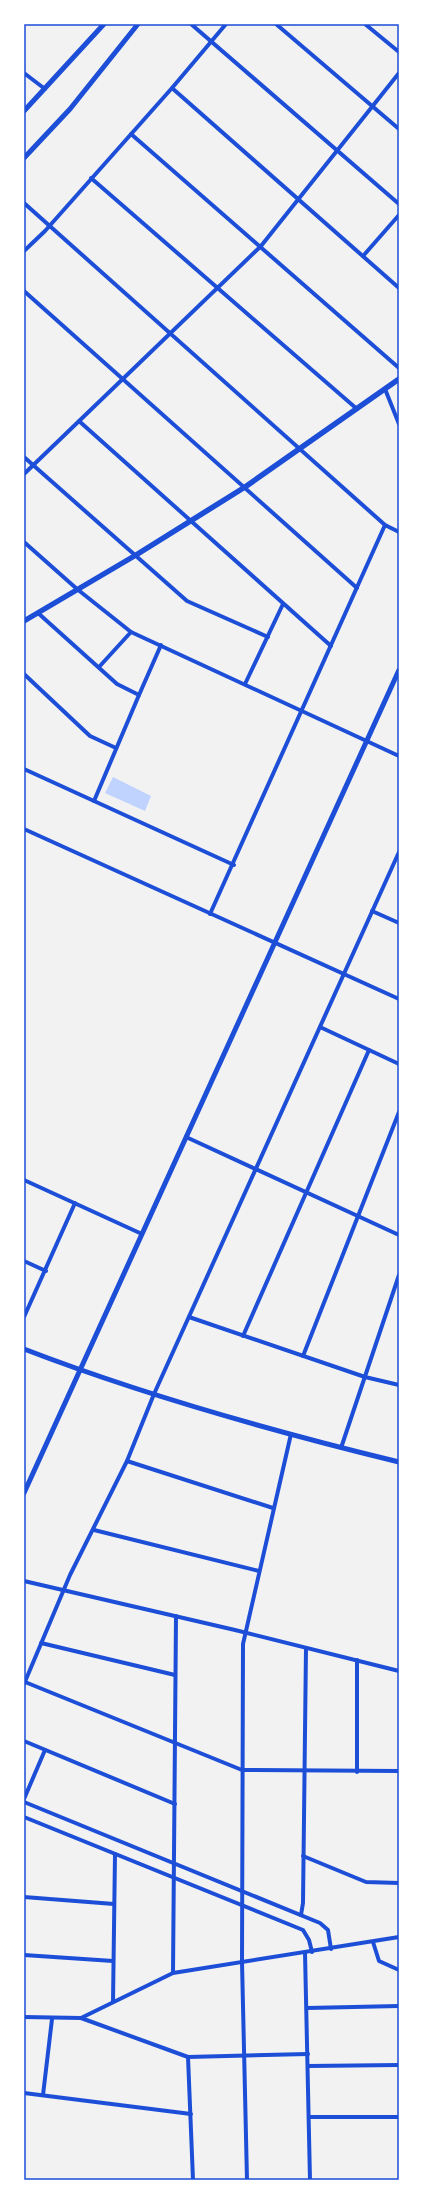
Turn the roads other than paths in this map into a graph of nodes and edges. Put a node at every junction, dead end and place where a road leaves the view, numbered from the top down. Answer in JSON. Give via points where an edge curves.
{"nodes":[{"id":1,"x":104,"y":24,"type":"edge"},
{"id":2,"x":138,"y":24,"type":"edge"},
{"id":3,"x":191,"y":24,"type":"edge"},
{"id":4,"x":226,"y":24,"type":"edge"},
{"id":5,"x":276,"y":24,"type":"edge"},
{"id":6,"x":366,"y":24,"type":"edge"},
{"id":7,"x":211,"y":42,"type":"junction"},
{"id":8,"x":399,"y":52,"type":"edge"},
{"id":9,"x":24,"y":73,"type":"edge"},
{"id":10,"x":399,"y":73,"type":"edge"},
{"id":11,"x":172,"y":88,"type":"junction"},
{"id":12,"x":45,"y":89,"type":"junction"},
{"id":13,"x":372,"y":106,"type":"junction"},
{"id":14,"x":24,"y":111,"type":"edge"},
{"id":15,"x":399,"y":129,"type":"edge"},
{"id":16,"x":131,"y":134,"type":"junction"},
{"id":17,"x":337,"y":151,"type":"junction"},
{"id":18,"x":24,"y":158,"type":"edge"},
{"id":19,"x":91,"y":178,"type":"junction"},
{"id":20,"x":298,"y":200,"type":"junction"},
{"id":21,"x":24,"y":203,"type":"edge"},
{"id":22,"x":399,"y":204,"type":"edge"},
{"id":23,"x":399,"y":215,"type":"edge"},
{"id":24,"x":50,"y":225,"type":"junction"},
{"id":25,"x":260,"y":246,"type":"junction"},
{"id":26,"x":24,"y":251,"type":"edge"},
{"id":27,"x":363,"y":256,"type":"junction"},
{"id":28,"x":218,"y":288,"type":"junction"},
{"id":29,"x":399,"y":288,"type":"edge"},
{"id":30,"x":24,"y":291,"type":"edge"},
{"id":31,"x":171,"y":333,"type":"junction"},
{"id":32,"x":399,"y":368,"type":"edge"},
{"id":33,"x":124,"y":379,"type":"junction"},
{"id":34,"x":399,"y":379,"type":"edge"},
{"id":35,"x":385,"y":389,"type":"junction"},
{"id":36,"x":357,"y":410,"type":"junction"},
{"id":37,"x":79,"y":421,"type":"junction"},
{"id":38,"x":399,"y":424,"type":"edge"},
{"id":39,"x":300,"y":449,"type":"junction"},
{"id":40,"x":24,"y":457,"type":"edge"},
{"id":41,"x":33,"y":465,"type":"junction"},
{"id":42,"x":24,"y":474,"type":"edge"},
{"id":43,"x":245,"y":487,"type":"junction"},
{"id":44,"x":191,"y":522,"type":"junction"},
{"id":45,"x":385,"y":525,"type":"junction"},
{"id":46,"x":399,"y":532,"type":"edge"},
{"id":47,"x":24,"y":542,"type":"edge"},
{"id":48,"x":136,"y":555,"type":"junction"},
{"id":49,"x":357,"y":588,"type":"junction"},
{"id":50,"x":77,"y":589,"type":"junction"},
{"id":51,"x":283,"y":604,"type":"junction"},
{"id":52,"x":38,"y":613,"type":"junction"},
{"id":53,"x":24,"y":621,"type":"edge"},
{"id":54,"x":131,"y":632,"type":"junction"},
{"id":55,"x":268,"y":637,"type":"junction"},
{"id":56,"x":161,"y":645,"type":"junction"},
{"id":57,"x":331,"y":646,"type":"junction"},
{"id":58,"x":99,"y":667,"type":"junction"},
{"id":59,"x":399,"y":670,"type":"edge"},
{"id":60,"x":24,"y":674,"type":"edge"},
{"id":61,"x":245,"y":684,"type":"junction"},
{"id":62,"x":139,"y":695,"type":"junction"},
{"id":63,"x":302,"y":711,"type":"junction"},
{"id":64,"x":367,"y":741,"type":"junction"},
{"id":65,"x":116,"y":748,"type":"junction"},
{"id":66,"x":399,"y":756,"type":"edge"},
{"id":67,"x":24,"y":769,"type":"edge"},
{"id":68,"x":94,"y":801,"type":"junction"},
{"id":69,"x":24,"y":829,"type":"edge"},
{"id":70,"x":399,"y":852,"type":"edge"},
{"id":71,"x":234,"y":865,"type":"junction"},
{"id":72,"x":372,"y":911,"type":"junction"},
{"id":73,"x":210,"y":914,"type":"junction"},
{"id":74,"x":399,"y":923,"type":"edge"},
{"id":75,"x":274,"y":944,"type":"junction"},
{"id":76,"x":343,"y":975,"type":"junction"},
{"id":77,"x":399,"y":999,"type":"edge"},
{"id":78,"x":320,"y":1028,"type":"junction"},
{"id":79,"x":369,"y":1050,"type":"junction"},
{"id":80,"x":399,"y":1064,"type":"edge"},
{"id":81,"x":399,"y":1112,"type":"edge"},
{"id":82,"x":186,"y":1137,"type":"junction"},
{"id":83,"x":254,"y":1170,"type":"junction"},
{"id":84,"x":24,"y":1180,"type":"edge"},
{"id":85,"x":306,"y":1193,"type":"junction"},
{"id":86,"x":75,"y":1203,"type":"junction"},
{"id":87,"x":358,"y":1216,"type":"junction"},
{"id":88,"x":142,"y":1234,"type":"junction"},
{"id":89,"x":399,"y":1235,"type":"edge"},
{"id":90,"x":24,"y":1261,"type":"edge"},
{"id":91,"x":46,"y":1271,"type":"junction"},
{"id":92,"x":399,"y":1275,"type":"edge"},
{"id":93,"x":24,"y":1317,"type":"edge"},
{"id":94,"x":189,"y":1317,"type":"junction"},
{"id":95,"x":243,"y":1336,"type":"junction"},
{"id":96,"x":24,"y":1348,"type":"edge"},
{"id":97,"x":303,"y":1356,"type":"junction"},
{"id":98,"x":79,"y":1370,"type":"junction"},
{"id":99,"x":366,"y":1377,"type":"junction"},
{"id":100,"x":399,"y":1385,"type":"edge"},
{"id":101,"x":154,"y":1394,"type":"junction"},
{"id":102,"x":291,"y":1434,"type":"junction"},
{"id":103,"x":341,"y":1448,"type":"junction"},
{"id":104,"x":127,"y":1461,"type":"junction"},
{"id":105,"x":399,"y":1462,"type":"edge"},
{"id":106,"x":24,"y":1493,"type":"edge"},
{"id":107,"x":273,"y":1508,"type":"junction"},
{"id":108,"x":94,"y":1530,"type":"junction"},
{"id":109,"x":259,"y":1571,"type":"junction"},
{"id":110,"x":24,"y":1581,"type":"edge"},
{"id":111,"x":63,"y":1590,"type":"junction"},
{"id":112,"x":176,"y":1616,"type":"junction"},
{"id":113,"x":245,"y":1632,"type":"junction"},
{"id":114,"x":41,"y":1643,"type":"junction"},
{"id":115,"x":306,"y":1648,"type":"junction"},
{"id":116,"x":357,"y":1660,"type":"junction"},
{"id":117,"x":399,"y":1671,"type":"edge"},
{"id":118,"x":175,"y":1675,"type":"junction"},
{"id":119,"x":25,"y":1683,"type":"edge"},
{"id":120,"x":24,"y":1741,"type":"edge"},
{"id":121,"x":175,"y":1743,"type":"junction"},
{"id":122,"x":45,"y":1750,"type":"junction"},
{"id":123,"x":242,"y":1770,"type":"junction"},
{"id":124,"x":304,"y":1771,"type":"junction"},
{"id":125,"x":399,"y":1771,"type":"edge"},
{"id":126,"x":357,"y":1772,"type":"junction"},
{"id":127,"x":24,"y":1799,"type":"edge"},
{"id":128,"x":24,"y":1802,"type":"edge"},
{"id":129,"x":175,"y":1804,"type":"junction"},
{"id":130,"x":24,"y":1817,"type":"edge"},
{"id":131,"x":115,"y":1854,"type":"junction"},
{"id":132,"x":303,"y":1856,"type":"junction"},
{"id":133,"x":173,"y":1863,"type":"junction"},
{"id":134,"x":174,"y":1879,"type":"junction"},
{"id":135,"x":399,"y":1883,"type":"edge"},
{"id":136,"x":243,"y":1891,"type":"junction"},
{"id":137,"x":24,"y":1898,"type":"edge"},
{"id":138,"x":114,"y":1904,"type":"junction"},
{"id":139,"x":243,"y":1907,"type":"junction"},
{"id":140,"x":301,"y":1915,"type":"junction"},
{"id":141,"x":399,"y":1937,"type":"edge"},
{"id":142,"x":373,"y":1942,"type":"junction"},
{"id":143,"x":331,"y":1949,"type":"junction"},
{"id":144,"x":312,"y":1952,"type":"junction"},
{"id":145,"x":305,"y":1953,"type":"junction"},
{"id":146,"x":24,"y":1955,"type":"edge"},
{"id":147,"x":113,"y":1961,"type":"junction"},
{"id":148,"x":242,"y":1962,"type":"junction"},
{"id":149,"x":399,"y":1970,"type":"edge"},
{"id":150,"x":173,"y":1973,"type":"junction"},
{"id":151,"x":399,"y":1975,"type":"edge"},
{"id":152,"x":113,"y":2002,"type":"junction"},
{"id":153,"x":399,"y":2006,"type":"edge"},
{"id":154,"x":307,"y":2008,"type":"junction"},
{"id":155,"x":24,"y":2018,"type":"edge"},
{"id":156,"x":81,"y":2018,"type":"junction"},
{"id":157,"x":52,"y":2019,"type":"junction"},
{"id":158,"x":308,"y":2054,"type":"junction"},
{"id":159,"x":244,"y":2055,"type":"junction"},
{"id":160,"x":188,"y":2057,"type":"junction"},
{"id":161,"x":399,"y":2065,"type":"edge"},
{"id":162,"x":308,"y":2066,"type":"junction"},
{"id":163,"x":24,"y":2093,"type":"edge"},
{"id":164,"x":43,"y":2095,"type":"junction"},
{"id":165,"x":191,"y":2114,"type":"junction"},
{"id":166,"x":310,"y":2117,"type":"junction"},
{"id":167,"x":399,"y":2117,"type":"edge"},
{"id":168,"x":193,"y":2180,"type":"edge"},
{"id":169,"x":248,"y":2180,"type":"edge"},
{"id":170,"x":310,"y":2180,"type":"edge"}],
"edges":[{"from":1,"to":12,"type":"street"},
{"from":2,"to":18,"type":"street","via":[[70,109]]},
{"from":3,"to":7,"type":"street"},
{"from":4,"to":7,"type":"street"},
{"from":5,"to":13,"type":"street"},
{"from":6,"to":8,"type":"street"},
{"from":7,"to":11,"type":"street"},
{"from":7,"to":17,"type":"street"},
{"from":9,"to":12,"type":"street"},
{"from":10,"to":13,"type":"street"},
{"from":11,"to":16,"type":"street"},
{"from":11,"to":20,"type":"street"},
{"from":12,"to":14,"type":"street"},
{"from":13,"to":15,"type":"street"},
{"from":13,"to":17,"type":"street"},
{"from":16,"to":19,"type":"street"},
{"from":16,"to":25,"type":"street"},
{"from":17,"to":20,"type":"street"},
{"from":17,"to":22,"type":"street"},
{"from":19,"to":24,"type":"street"},
{"from":19,"to":28,"type":"street"},
{"from":20,"to":25,"type":"street"},
{"from":20,"to":27,"type":"street"},
{"from":21,"to":24,"type":"street"},
{"from":23,"to":27,"type":"street"},
{"from":24,"to":26,"type":"street"},
{"from":24,"to":31,"type":"street"},
{"from":25,"to":28,"type":"street"},
{"from":25,"to":32,"type":"street"},
{"from":27,"to":29,"type":"street"},
{"from":28,"to":31,"type":"street"},
{"from":28,"to":36,"type":"street"},
{"from":30,"to":33,"type":"street"},
{"from":31,"to":33,"type":"street"},
{"from":31,"to":39,"type":"street"},
{"from":33,"to":37,"type":"street"},
{"from":33,"to":43,"type":"street"},
{"from":34,"to":35,"type":"main road"},
{"from":35,"to":36,"type":"main road"},
{"from":35,"to":38,"type":"street"},
{"from":36,"to":39,"type":"main road"},
{"from":37,"to":41,"type":"street"},
{"from":37,"to":44,"type":"street"},
{"from":39,"to":43,"type":"main road"},
{"from":39,"to":45,"type":"street"},
{"from":40,"to":41,"type":"street"},
{"from":41,"to":42,"type":"street"},
{"from":41,"to":48,"type":"street"},
{"from":43,"to":44,"type":"main road"},
{"from":43,"to":49,"type":"street"},
{"from":44,"to":48,"type":"main road"},
{"from":44,"to":51,"type":"street"},
{"from":45,"to":46,"type":"street"},
{"from":45,"to":49,"type":"street"},
{"from":47,"to":50,"type":"street"},
{"from":48,"to":50,"type":"main road"},
{"from":48,"to":55,"type":"street","via":[[187,601]]},
{"from":49,"to":57,"type":"street"},
{"from":50,"to":52,"type":"main road"},
{"from":50,"to":54,"type":"street"},
{"from":51,"to":55,"type":"street"},
{"from":51,"to":57,"type":"street"},
{"from":52,"to":53,"type":"main road"},
{"from":52,"to":58,"type":"street"},
{"from":54,"to":56,"type":"street"},
{"from":54,"to":58,"type":"street"},
{"from":55,"to":61,"type":"street"},
{"from":56,"to":61,"type":"street"},
{"from":56,"to":62,"type":"street"},
{"from":57,"to":63,"type":"street"},
{"from":58,"to":62,"type":"street","via":[[117,684]]},
{"from":59,"to":64,"type":"street"},
{"from":60,"to":65,"type":"street","via":[[90,736]]},
{"from":61,"to":63,"type":"street"},
{"from":62,"to":65,"type":"street"},
{"from":63,"to":64,"type":"street"},
{"from":63,"to":71,"type":"street"},
{"from":64,"to":66,"type":"street"},
{"from":64,"to":75,"type":"street"},
{"from":65,"to":68,"type":"street"},
{"from":67,"to":68,"type":"street"},
{"from":68,"to":71,"type":"street"},
{"from":69,"to":73,"type":"street"},
{"from":70,"to":72,"type":"street"},
{"from":71,"to":73,"type":"street"},
{"from":72,"to":74,"type":"street"},
{"from":72,"to":76,"type":"street"},
{"from":73,"to":75,"type":"street"},
{"from":75,"to":76,"type":"street"},
{"from":75,"to":82,"type":"street"},
{"from":76,"to":77,"type":"street"},
{"from":76,"to":78,"type":"street"},
{"from":78,"to":79,"type":"street"},
{"from":78,"to":83,"type":"street"},
{"from":79,"to":80,"type":"street"},
{"from":79,"to":85,"type":"street"},
{"from":81,"to":87,"type":"street"},
{"from":82,"to":83,"type":"street"},
{"from":82,"to":88,"type":"street"},
{"from":83,"to":85,"type":"street"},
{"from":83,"to":94,"type":"street"},
{"from":84,"to":86,"type":"street"},
{"from":85,"to":87,"type":"street"},
{"from":85,"to":95,"type":"street"},
{"from":86,"to":88,"type":"street"},
{"from":86,"to":91,"type":"street"},
{"from":87,"to":89,"type":"street"},
{"from":87,"to":97,"type":"street"},
{"from":88,"to":98,"type":"street"},
{"from":90,"to":91,"type":"street"},
{"from":91,"to":93,"type":"street"},
{"from":92,"to":99,"type":"street"},
{"from":94,"to":95,"type":"street"},
{"from":94,"to":101,"type":"street"},
{"from":95,"to":97,"type":"street"},
{"from":96,"to":98,"type":"street"},
{"from":97,"to":99,"type":"street"},
{"from":98,"to":101,"type":"street"},
{"from":98,"to":106,"type":"street"},
{"from":99,"to":100,"type":"street"},
{"from":99,"to":103,"type":"street"},
{"from":101,"to":102,"type":"street"},
{"from":101,"to":104,"type":"street"},
{"from":102,"to":103,"type":"street"},
{"from":102,"to":107,"type":"street"},
{"from":103,"to":105,"type":"street"},
{"from":104,"to":107,"type":"street"},
{"from":104,"to":108,"type":"street"},
{"from":107,"to":109,"type":"street"},
{"from":108,"to":109,"type":"street"},
{"from":108,"to":111,"type":"street"},
{"from":109,"to":113,"type":"street"},
{"from":110,"to":111,"type":"street"},
{"from":111,"to":112,"type":"street"},
{"from":111,"to":114,"type":"street"},
{"from":112,"to":113,"type":"street"},
{"from":112,"to":118,"type":"street"},
{"from":113,"to":115,"type":"street"},
{"from":113,"to":123,"type":"street"},
{"from":114,"to":118,"type":"street"},
{"from":114,"to":119,"type":"street"},
{"from":115,"to":116,"type":"street"},
{"from":115,"to":124,"type":"street"},
{"from":116,"to":117,"type":"street"},
{"from":116,"to":126,"type":"street"},
{"from":118,"to":121,"type":"street"},
{"from":119,"to":121,"type":"street"},
{"from":120,"to":122,"type":"street"},
{"from":121,"to":123,"type":"street"},
{"from":121,"to":129,"type":"street"},
{"from":122,"to":127,"type":"street"},
{"from":122,"to":129,"type":"street"},
{"from":123,"to":124,"type":"street"},
{"from":123,"to":136,"type":"street"},
{"from":124,"to":126,"type":"street"},
{"from":124,"to":132,"type":"street"},
{"from":125,"to":126,"type":"street"},
{"from":128,"to":133,"type":"street"},
{"from":129,"to":133,"type":"street"},
{"from":130,"to":131,"type":"street"},
{"from":131,"to":134,"type":"street"},
{"from":131,"to":138,"type":"street"},
{"from":132,"to":135,"type":"street","via":[[366,1882]]},
{"from":132,"to":140,"type":"street"},
{"from":133,"to":134,"type":"street"},
{"from":133,"to":136,"type":"street"},
{"from":134,"to":139,"type":"street"},
{"from":134,"to":150,"type":"street"},
{"from":136,"to":139,"type":"street"},
{"from":136,"to":140,"type":"street"},
{"from":137,"to":138,"type":"street"},
{"from":138,"to":147,"type":"street"},
{"from":139,"to":144,"type":"street","via":[[303,1930],[310,1940]]},
{"from":139,"to":148,"type":"street"},
{"from":140,"to":143,"type":"street","via":[[320,1923],[328,1930]]},
{"from":141,"to":142,"type":"street"},
{"from":142,"to":143,"type":"street"},
{"from":142,"to":149,"type":"street","via":[[379,1961]]},
{"from":143,"to":144,"type":"street"},
{"from":144,"to":145,"type":"street"},
{"from":145,"to":148,"type":"street"},
{"from":145,"to":154,"type":"street"},
{"from":146,"to":147,"type":"street"},
{"from":147,"to":152,"type":"street"},
{"from":148,"to":150,"type":"street"},
{"from":148,"to":159,"type":"street"},
{"from":149,"to":151,"type":"street"},
{"from":150,"to":152,"type":"street"},
{"from":152,"to":156,"type":"street"},
{"from":153,"to":154,"type":"street"},
{"from":154,"to":158,"type":"street"},
{"from":155,"to":157,"type":"street"},
{"from":156,"to":157,"type":"street"},
{"from":156,"to":160,"type":"street"},
{"from":157,"to":164,"type":"street"},
{"from":158,"to":159,"type":"street"},
{"from":158,"to":162,"type":"street"},
{"from":159,"to":160,"type":"street"},
{"from":159,"to":169,"type":"street"},
{"from":160,"to":165,"type":"street"},
{"from":161,"to":162,"type":"street"},
{"from":162,"to":166,"type":"street"},
{"from":163,"to":164,"type":"street"},
{"from":164,"to":165,"type":"street"},
{"from":165,"to":168,"type":"street"},
{"from":166,"to":167,"type":"street"},
{"from":166,"to":170,"type":"street"}]}
